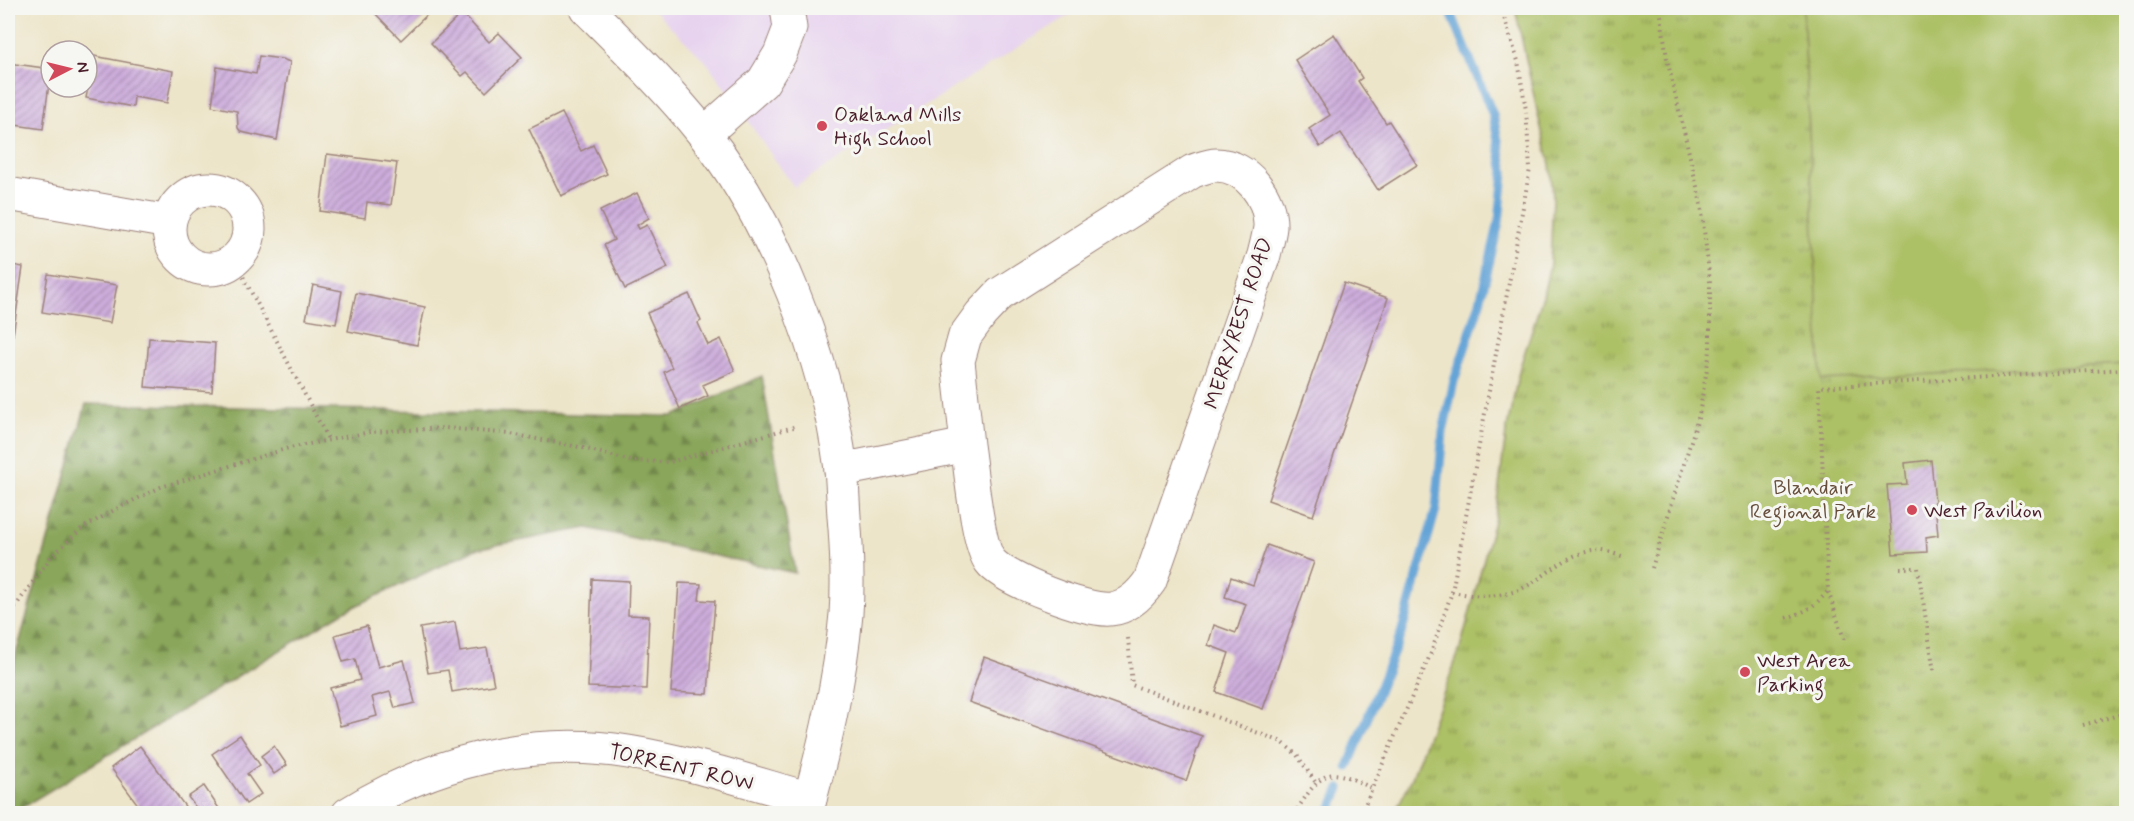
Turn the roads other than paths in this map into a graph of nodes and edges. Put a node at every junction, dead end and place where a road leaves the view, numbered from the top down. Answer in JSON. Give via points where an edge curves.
{"nodes":[{"id":1,"x":586,"y":8,"type":"edge"},
{"id":2,"x":787,"y":8,"type":"edge"},
{"id":3,"x":704,"y":134,"type":"junction"},
{"id":4,"x":8,"y":194,"type":"edge"},
{"id":5,"x":168,"y":222,"type":"junction"},
{"id":6,"x":967,"y":445,"type":"junction"},
{"id":7,"x":841,"y":470,"type":"junction"},
{"id":8,"x":808,"y":806,"type":"edge"},
{"id":9,"x":348,"y":813,"type":"edge"}],
"edges":[{"from":1,"to":3,"type":"street"},
{"from":2,"to":3,"type":"street","via":[[790,28],[763,82]]},
{"from":3,"to":7,"type":"street","via":[[741,188],[799,308],[821,375]]},
{"from":4,"to":5,"type":"street"},
{"from":5,"to":5,"type":"street","via":[[169,241],[179,257],[194,267],[215,270],[235,261],[246,246],[250,229],[246,211],[237,200],[223,191],[202,188],[189,193],[175,206]]},
{"from":6,"to":6,"type":"street","name":"MERRYREST ROAD","via":[[981,543],[989,560],[1001,572],[1094,609],[1111,609],[1140,595],[1150,581],[1264,255],[1270,225],[1254,182],[1237,169],[1216,165],[1193,171],[1000,294],[965,336],[958,361]]},
{"from":6,"to":7,"type":"street"},
{"from":7,"to":8,"type":"street","via":[[846,613],[834,702]]},
{"from":8,"to":9,"type":"street","name":"TORRENT ROW","via":[[666,759],[584,747],[514,753],[456,764],[410,781]]}]}
